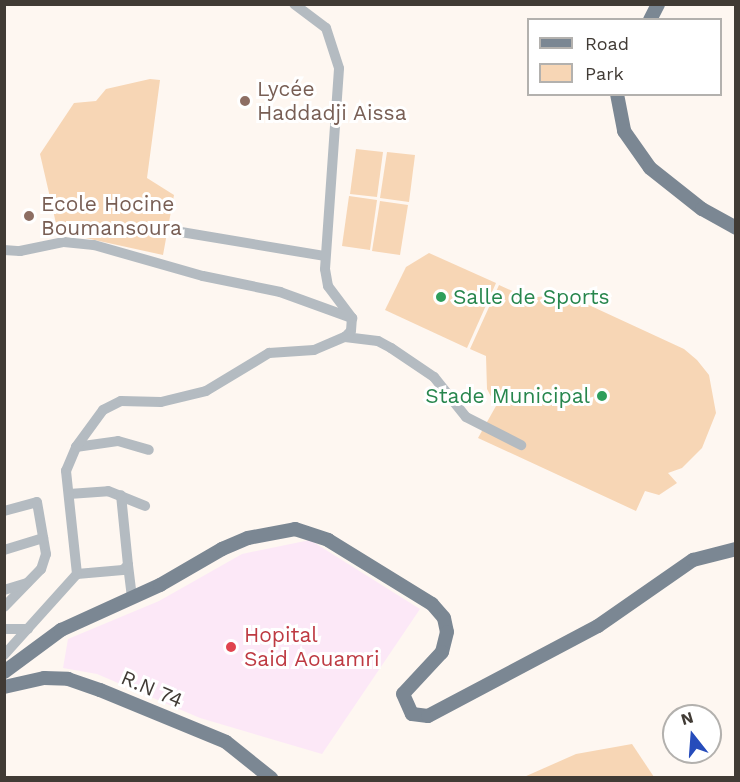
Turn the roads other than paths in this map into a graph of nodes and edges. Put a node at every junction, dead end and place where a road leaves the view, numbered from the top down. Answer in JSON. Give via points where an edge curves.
{"nodes":[{"id":1,"x":294,"y":4,"type":"edge"},
{"id":2,"x":658,"y":4,"type":"edge"},
{"id":3,"x":651,"y":18,"type":"edge"},
{"id":4,"x":617,"y":96,"type":"edge"},
{"id":5,"x":735,"y":228,"type":"edge"},
{"id":6,"x":181,"y":232,"type":"dead end"},
{"id":7,"x":4,"y":250,"type":"edge"},
{"id":8,"x":324,"y":256,"type":"junction"},
{"id":9,"x":352,"y":318,"type":"junction"},
{"id":10,"x":345,"y":337,"type":"junction"},
{"id":11,"x":521,"y":446,"type":"dead end"},
{"id":12,"x":76,"y":447,"type":"junction"},
{"id":13,"x":149,"y":450,"type":"dead end"},
{"id":14,"x":69,"y":494,"type":"junction"},
{"id":15,"x":122,"y":495,"type":"junction"},
{"id":16,"x":145,"y":506,"type":"dead end"},
{"id":17,"x":4,"y":511,"type":"edge"},
{"id":18,"x":43,"y":538,"type":"junction"},
{"id":19,"x":735,"y":549,"type":"edge"},
{"id":20,"x":4,"y":550,"type":"edge"},
{"id":21,"x":128,"y":565,"type":"junction"},
{"id":22,"x":76,"y":574,"type":"junction"},
{"id":23,"x":28,"y":583,"type":"junction"},
{"id":24,"x":4,"y":590,"type":"edge"},
{"id":25,"x":132,"y":599,"type":"junction"},
{"id":26,"x":4,"y":607,"type":"edge"},
{"id":27,"x":28,"y":628,"type":"junction"},
{"id":28,"x":4,"y":629,"type":"edge"},
{"id":29,"x":4,"y":655,"type":"edge"},
{"id":30,"x":4,"y":672,"type":"edge"},
{"id":31,"x":4,"y":687,"type":"edge"},
{"id":32,"x":271,"y":777,"type":"edge"}],
"edges":[{"from":1,"to":8,"type":"street","via":[[326,28],[339,68]]},
{"from":2,"to":3,"type":"main road"},
{"from":4,"to":5,"type":"main road","via":[[624,131],[650,168],[702,209]]},
{"from":6,"to":8,"type":"street"},
{"from":7,"to":9,"type":"street","via":[[20,251],[64,242],[94,245],[202,276],[280,292]]},
{"from":8,"to":9,"type":"street","via":[[328,286]]},
{"from":9,"to":10,"type":"street","via":[[353,326]]},
{"from":10,"to":11,"type":"street","via":[[378,341],[391,348],[434,377],[466,417]]},
{"from":10,"to":12,"type":"street","via":[[314,350],[269,353],[206,391],[175,400],[111,404]]},
{"from":12,"to":13,"type":"street","via":[[118,441]]},
{"from":12,"to":14,"type":"street","via":[[66,471]]},
{"from":14,"to":15,"type":"street","via":[[108,491]]},
{"from":14,"to":22,"type":"street"},
{"from":15,"to":16,"type":"street"},
{"from":15,"to":21,"type":"street"},
{"from":17,"to":18,"type":"street","via":[[37,502]]},
{"from":18,"to":20,"type":"street"},
{"from":18,"to":23,"type":"street","via":[[45,562]]},
{"from":19,"to":25,"type":"main road","via":[[693,560],[597,626],[428,716],[412,714],[403,694],[442,652],[447,632],[444,618],[432,604],[328,540],[295,529],[248,538]]},
{"from":21,"to":22,"type":"street","via":[[123,570]]},
{"from":21,"to":25,"type":"street"},
{"from":22,"to":27,"type":"street"},
{"from":23,"to":24,"type":"street"},
{"from":23,"to":26,"type":"street"},
{"from":25,"to":30,"type":"main road","via":[[61,630]]},
{"from":27,"to":28,"type":"street"},
{"from":27,"to":29,"type":"street"},
{"from":31,"to":32,"type":"main road","name":"R.N 74","via":[[44,678],[68,680],[100,690],[226,742]]}]}
